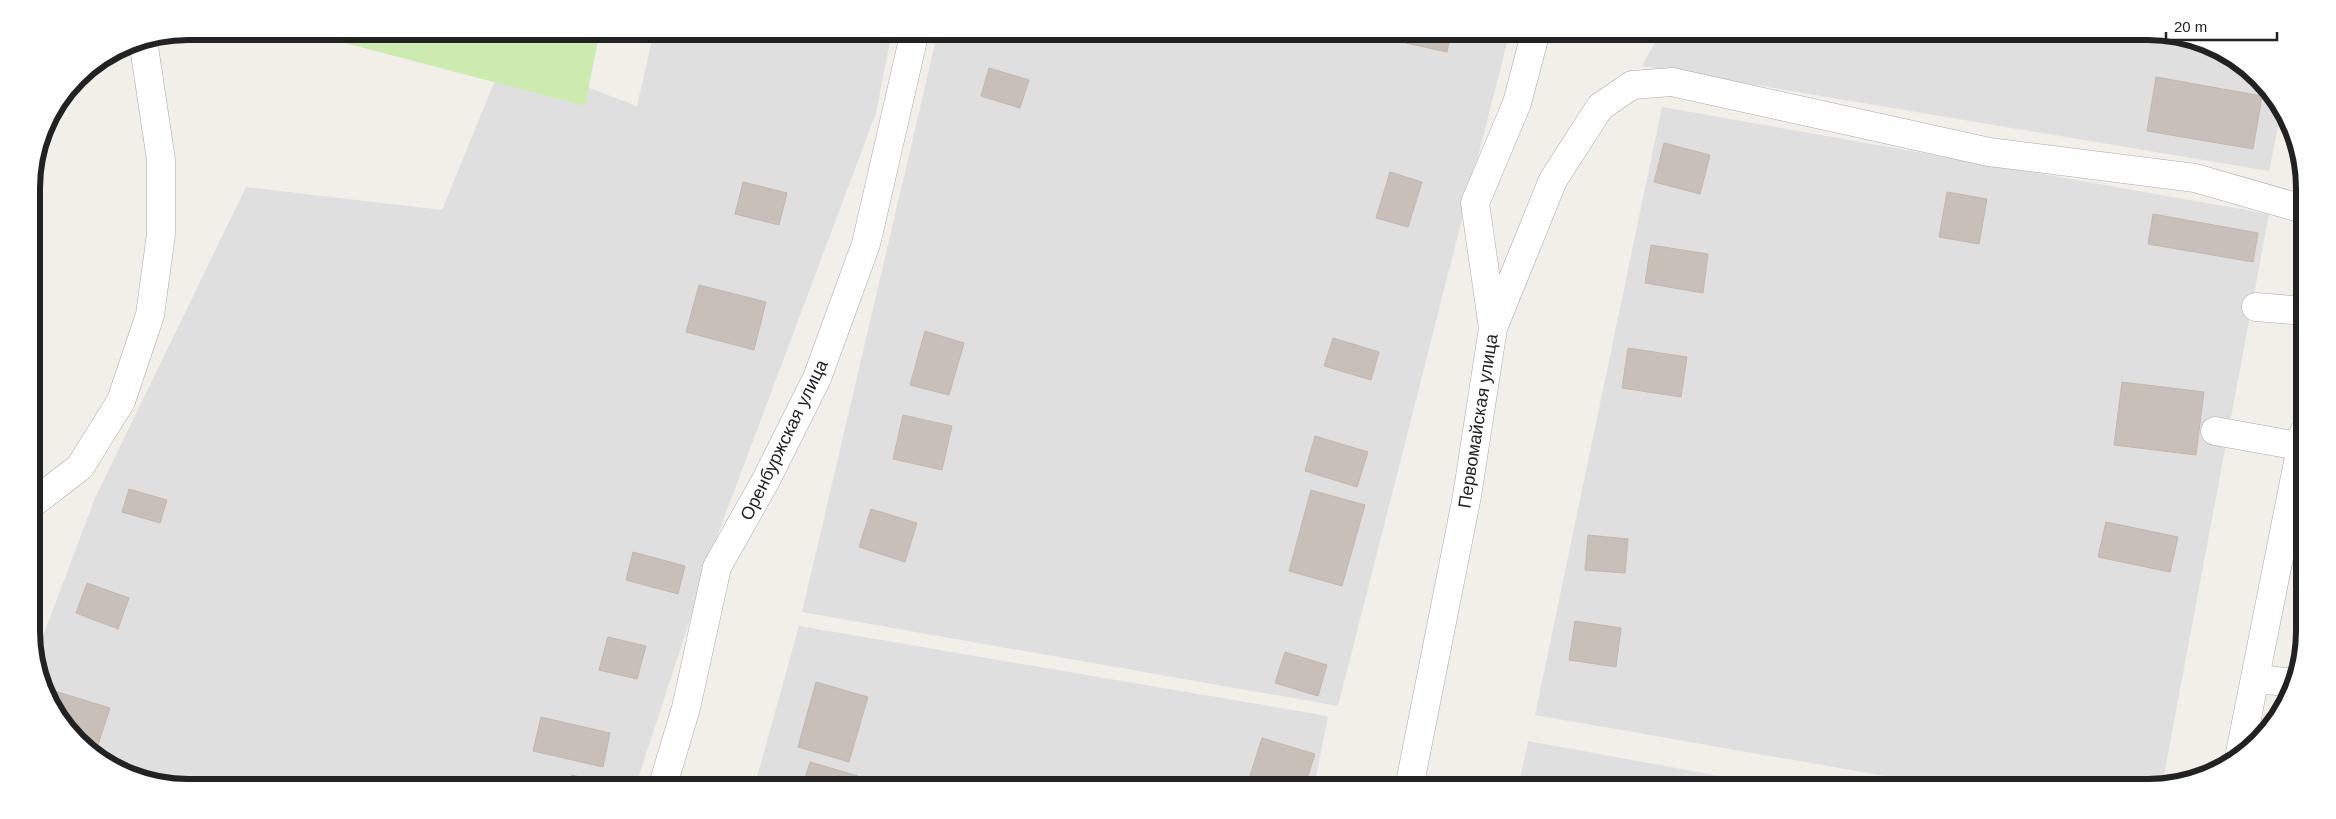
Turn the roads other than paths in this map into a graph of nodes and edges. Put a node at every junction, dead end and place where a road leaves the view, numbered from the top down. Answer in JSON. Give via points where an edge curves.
{"nodes":[{"id":1,"x":913,"y":40,"type":"edge"},
{"id":2,"x":1534,"y":40,"type":"edge"},
{"id":3,"x":144,"y":47,"type":"edge"},
{"id":4,"x":2296,"y":207,"type":"edge"},
{"id":5,"x":2256,"y":307,"type":"dead end"},
{"id":6,"x":2296,"y":310,"type":"edge"},
{"id":7,"x":1493,"y":328,"type":"junction"},
{"id":8,"x":2215,"y":431,"type":"dead end"},
{"id":9,"x":2296,"y":441,"type":"edge"},
{"id":10,"x":2296,"y":477,"type":"edge"},
{"id":11,"x":40,"y":498,"type":"edge"},
{"id":12,"x":2256,"y":679,"type":"junction"},
{"id":13,"x":2287,"y":682,"type":"edge"},
{"id":14,"x":2242,"y":745,"type":"edge"},
{"id":15,"x":665,"y":779,"type":"edge"},
{"id":16,"x":1411,"y":779,"type":"edge"}],
"edges":[{"from":1,"to":15,"type":"street","name":"Оренбуржская улица","via":[[866,244],[818,378],[718,567],[686,708]]},
{"from":2,"to":7,"type":"street","name":"Первомайская улица","via":[[1517,102],[1475,202]]},
{"from":3,"to":11,"type":"street","via":[[161,160],[161,234],[150,315],[121,401],[80,467]]},
{"from":4,"to":7,"type":"street","via":[[2195,178],[1988,152],[1672,82],[1632,85],[1600,108],[1553,180]]},
{"from":5,"to":6,"type":"street"},
{"from":7,"to":16,"type":"street","name":"Первомайская улица","via":[[1467,496]]},
{"from":8,"to":9,"type":"street"},
{"from":10,"to":12,"type":"street"},
{"from":12,"to":13,"type":"street"},
{"from":12,"to":14,"type":"street"}]}
